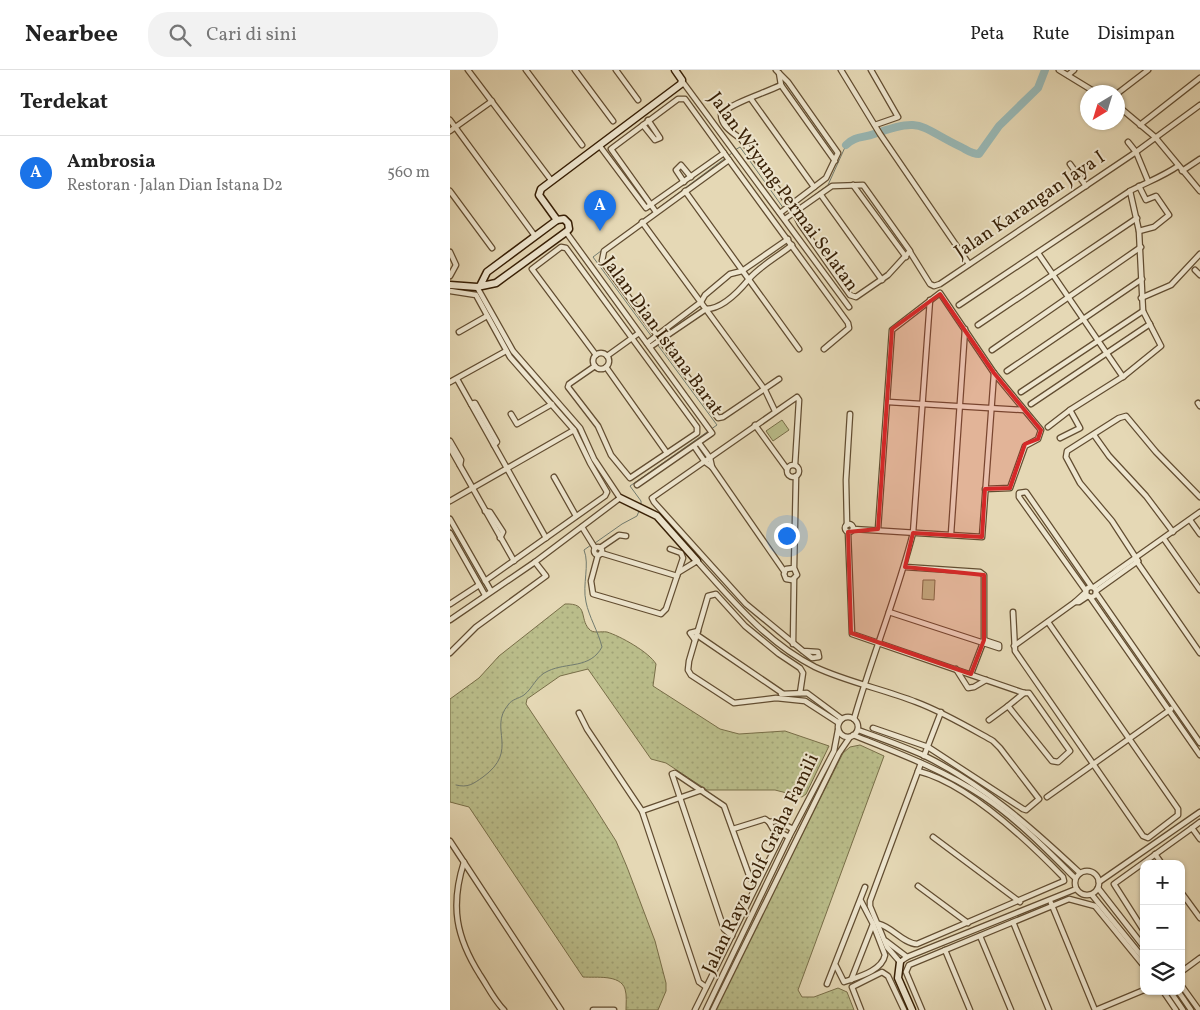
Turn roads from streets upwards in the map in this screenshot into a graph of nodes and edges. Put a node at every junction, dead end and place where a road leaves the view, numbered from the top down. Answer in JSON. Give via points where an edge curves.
{"nodes":[{"id":1,"x":468,"y":70,"type":"edge"},
{"id":2,"x":526,"y":70,"type":"edge"},
{"id":3,"x":575,"y":70,"type":"edge"},
{"id":4,"x":616,"y":70,"type":"edge"},
{"id":5,"x":675,"y":70,"type":"edge"},
{"id":6,"x":841,"y":70,"type":"edge"},
{"id":7,"x":871,"y":70,"type":"edge"},
{"id":8,"x":1059,"y":70,"type":"edge"},
{"id":9,"x":1074,"y":70,"type":"edge"},
{"id":10,"x":1148,"y":70,"type":"edge"},
{"id":11,"x":778,"y":72,"type":"edge"},
{"id":12,"x":1068,"y":75,"type":"junction"},
{"id":13,"x":1200,"y":78,"type":"edge"},
{"id":14,"x":682,"y":81,"type":"junction"},
{"id":15,"x":781,"y":85,"type":"junction"},
{"id":16,"x":1084,"y":85,"type":"edge"},
{"id":17,"x":1125,"y":88,"type":"edge"},
{"id":18,"x":751,"y":99,"type":"junction"},
{"id":19,"x":638,"y":100,"type":"dead end"},
{"id":20,"x":492,"y":101,"type":"junction"},
{"id":21,"x":1200,"y":105,"type":"edge"},
{"id":22,"x":1125,"y":112,"type":"edge"},
{"id":23,"x":450,"y":120,"type":"edge"},
{"id":24,"x":648,"y":120,"type":"junction"},
{"id":25,"x":612,"y":121,"type":"dead end"},
{"id":26,"x":643,"y":125,"type":"junction"},
{"id":27,"x":1140,"y":125,"type":"junction"},
{"id":28,"x":455,"y":127,"type":"junction"},
{"id":29,"x":876,"y":127,"type":"junction"},
{"id":30,"x":450,"y":131,"type":"edge"},
{"id":31,"x":1156,"y":137,"type":"junction"},
{"id":32,"x":582,"y":145,"type":"dead end"},
{"id":33,"x":598,"y":145,"type":"junction"},
{"id":34,"x":1133,"y":147,"type":"junction"},
{"id":35,"x":726,"y":156,"type":"junction"},
{"id":36,"x":1200,"y":159,"type":"edge"},
{"id":37,"x":835,"y":161,"type":"junction"},
{"id":38,"x":1070,"y":164,"type":"dead end"},
{"id":39,"x":1178,"y":166,"type":"junction"},
{"id":40,"x":1182,"y":171,"type":"junction"},
{"id":41,"x":691,"y":177,"type":"junction"},
{"id":42,"x":551,"y":180,"type":"junction"},
{"id":43,"x":1148,"y":180,"type":"junction"},
{"id":44,"x":684,"y":182,"type":"junction"},
{"id":45,"x":853,"y":185,"type":"junction"},
{"id":46,"x":1086,"y":186,"type":"junction"},
{"id":47,"x":1140,"y":186,"type":"junction"},
{"id":48,"x":814,"y":187,"type":"junction"},
{"id":49,"x":1130,"y":190,"type":"junction"},
{"id":50,"x":686,"y":191,"type":"junction"},
{"id":51,"x":1200,"y":191,"type":"edge"},
{"id":52,"x":450,"y":192,"type":"edge"},
{"id":53,"x":821,"y":195,"type":"junction"},
{"id":54,"x":790,"y":207,"type":"junction"},
{"id":55,"x":654,"y":209,"type":"junction"},
{"id":56,"x":781,"y":212,"type":"junction"},
{"id":57,"x":795,"y":212,"type":"junction"},
{"id":58,"x":1137,"y":218,"type":"junction"},
{"id":59,"x":785,"y":219,"type":"junction"},
{"id":60,"x":557,"y":220,"type":"junction"},
{"id":61,"x":642,"y":222,"type":"junction"},
{"id":62,"x":566,"y":232,"type":"junction"},
{"id":63,"x":1139,"y":232,"type":"junction"},
{"id":64,"x":535,"y":236,"type":"junction"},
{"id":65,"x":798,"y":237,"type":"junction"},
{"id":66,"x":790,"y":242,"type":"junction"},
{"id":67,"x":1141,"y":247,"type":"junction"},
{"id":68,"x":492,"y":248,"type":"dead end"},
{"id":69,"x":910,"y":251,"type":"junction"},
{"id":70,"x":450,"y":252,"type":"edge"},
{"id":71,"x":1038,"y":252,"type":"junction"},
{"id":72,"x":1200,"y":254,"type":"edge"},
{"id":73,"x":906,"y":257,"type":"junction"},
{"id":74,"x":969,"y":264,"type":"junction"},
{"id":75,"x":1195,"y":270,"type":"dead end"},
{"id":76,"x":742,"y":271,"type":"junction"},
{"id":77,"x":1053,"y":275,"type":"junction"},
{"id":78,"x":1200,"y":275,"type":"edge"},
{"id":79,"x":450,"y":276,"type":"edge"},
{"id":80,"x":749,"y":279,"type":"junction"},
{"id":81,"x":882,"y":280,"type":"junction"},
{"id":82,"x":1142,"y":280,"type":"junction"},
{"id":83,"x":450,"y":285,"type":"edge"},
{"id":84,"x":479,"y":285,"type":"junction"},
{"id":85,"x":450,"y":291,"type":"edge"},
{"id":86,"x":1069,"y":297,"type":"junction"},
{"id":87,"x":1141,"y":298,"type":"junction"},
{"id":88,"x":930,"y":300,"type":"junction"},
{"id":89,"x":701,"y":302,"type":"junction"},
{"id":90,"x":959,"y":305,"type":"dead end"},
{"id":91,"x":849,"y":307,"type":"dead end"},
{"id":92,"x":706,"y":309,"type":"junction"},
{"id":93,"x":1143,"y":311,"type":"junction"},
{"id":94,"x":487,"y":316,"type":"junction"},
{"id":95,"x":1084,"y":319,"type":"junction"},
{"id":96,"x":1150,"y":324,"type":"junction"},
{"id":97,"x":978,"y":325,"type":"dead end"},
{"id":98,"x":965,"y":329,"type":"junction"},
{"id":99,"x":459,"y":332,"type":"dead end"},
{"id":100,"x":639,"y":332,"type":"junction"},
{"id":101,"x":656,"y":336,"type":"junction"},
{"id":102,"x":632,"y":338,"type":"junction"},
{"id":103,"x":660,"y":341,"type":"junction"},
{"id":104,"x":1099,"y":342,"type":"junction"},
{"id":105,"x":650,"y":344,"type":"junction"},
{"id":106,"x":799,"y":349,"type":"dead end"},
{"id":107,"x":824,"y":349,"type":"dead end"},
{"id":108,"x":992,"y":350,"type":"dead end"},
{"id":109,"x":506,"y":351,"type":"junction"},
{"id":110,"x":1107,"y":353,"type":"junction"},
{"id":111,"x":596,"y":355,"type":"junction"},
{"id":112,"x":607,"y":356,"type":"junction"},
{"id":113,"x":595,"y":366,"type":"junction"},
{"id":114,"x":606,"y":367,"type":"junction"},
{"id":115,"x":1007,"y":371,"type":"dead end"},
{"id":116,"x":994,"y":372,"type":"junction"},
{"id":117,"x":1123,"y":377,"type":"junction"},
{"id":118,"x":452,"y":379,"type":"edge"},
{"id":119,"x":779,"y":380,"type":"dead end"},
{"id":120,"x":765,"y":390,"type":"junction"},
{"id":121,"x":1021,"y":392,"type":"dead end"},
{"id":122,"x":888,"y":402,"type":"junction"},
{"id":123,"x":552,"y":404,"type":"junction"},
{"id":124,"x":1031,"y":404,"type":"dead end"},
{"id":125,"x":924,"y":405,"type":"junction"},
{"id":126,"x":959,"y":407,"type":"junction"},
{"id":127,"x":992,"y":408,"type":"junction"},
{"id":128,"x":1024,"y":410,"type":"junction"},
{"id":129,"x":1070,"y":410,"type":"junction"},
{"id":130,"x":775,"y":411,"type":"junction"},
{"id":131,"x":511,"y":414,"type":"dead end"},
{"id":132,"x":850,"y":414,"type":"dead end"},
{"id":133,"x":755,"y":425,"type":"junction"},
{"id":134,"x":1048,"y":427,"type":"dead end"},
{"id":135,"x":574,"y":430,"type":"junction"},
{"id":136,"x":1094,"y":435,"type":"junction"},
{"id":137,"x":1060,"y":438,"type":"dead end"},
{"id":138,"x":450,"y":441,"type":"edge"},
{"id":139,"x":699,"y":443,"type":"junction"},
{"id":140,"x":694,"y":446,"type":"junction"},
{"id":141,"x":450,"y":448,"type":"edge"},
{"id":142,"x":667,"y":453,"type":"junction"},
{"id":143,"x":710,"y":458,"type":"junction"},
{"id":144,"x":705,"y":462,"type":"junction"},
{"id":145,"x":460,"y":465,"type":"junction"},
{"id":146,"x":795,"y":465,"type":"junction"},
{"id":147,"x":712,"y":467,"type":"junction"},
{"id":148,"x":507,"y":468,"type":"junction"},
{"id":149,"x":788,"y":469,"type":"junction"},
{"id":150,"x":796,"y":476,"type":"junction"},
{"id":151,"x":554,"y":477,"type":"dead end"},
{"id":152,"x":637,"y":485,"type":"dead end"},
{"id":153,"x":472,"y":488,"type":"junction"},
{"id":154,"x":985,"y":489,"type":"junction"},
{"id":155,"x":1200,"y":497,"type":"edge"},
{"id":156,"x":620,"y":498,"type":"junction"},
{"id":157,"x":450,"y":501,"type":"edge"},
{"id":158,"x":1200,"y":512,"type":"edge"},
{"id":159,"x":576,"y":516,"type":"junction"},
{"id":160,"x":450,"y":519,"type":"edge"},
{"id":161,"x":1190,"y":520,"type":"junction"},
{"id":162,"x":847,"y":525,"type":"junction"},
{"id":163,"x":582,"y":527,"type":"junction"},
{"id":164,"x":853,"y":529,"type":"junction"},
{"id":165,"x":878,"y":529,"type":"junction"},
{"id":166,"x":848,"y":532,"type":"junction"},
{"id":167,"x":1173,"y":532,"type":"junction"},
{"id":168,"x":450,"y":533,"type":"edge"},
{"id":169,"x":914,"y":533,"type":"junction"},
{"id":170,"x":951,"y":534,"type":"junction"},
{"id":171,"x":1200,"y":534,"type":"edge"},
{"id":172,"x":626,"y":536,"type":"dead end"},
{"id":173,"x":546,"y":538,"type":"junction"},
{"id":174,"x":1164,"y":539,"type":"junction"},
{"id":175,"x":596,"y":547,"type":"junction"},
{"id":176,"x":670,"y":549,"type":"dead end"},
{"id":177,"x":599,"y":554,"type":"junction"},
{"id":178,"x":1137,"y":559,"type":"junction"},
{"id":179,"x":514,"y":561,"type":"junction"},
{"id":180,"x":698,"y":561,"type":"junction"},
{"id":181,"x":535,"y":562,"type":"junction"},
{"id":182,"x":905,"y":567,"type":"junction"},
{"id":183,"x":794,"y":568,"type":"junction"},
{"id":184,"x":784,"y":571,"type":"junction"},
{"id":185,"x":678,"y":574,"type":"junction"},
{"id":186,"x":794,"y":579,"type":"junction"},
{"id":187,"x":485,"y":581,"type":"junction"},
{"id":188,"x":479,"y":585,"type":"junction"},
{"id":189,"x":1094,"y":590,"type":"junction"},
{"id":190,"x":1200,"y":590,"type":"edge"},
{"id":191,"x":491,"y":591,"type":"junction"},
{"id":192,"x":1087,"y":594,"type":"junction"},
{"id":193,"x":485,"y":595,"type":"junction"},
{"id":194,"x":450,"y":604,"type":"edge"},
{"id":195,"x":889,"y":612,"type":"junction"},
{"id":196,"x":1013,"y":612,"type":"dead end"},
{"id":197,"x":450,"y":620,"type":"edge"},
{"id":198,"x":1048,"y":622,"type":"junction"},
{"id":199,"x":697,"y":635,"type":"junction"},
{"id":200,"x":983,"y":642,"type":"junction"},
{"id":201,"x":793,"y":644,"type":"junction"},
{"id":202,"x":877,"y":644,"type":"junction"},
{"id":203,"x":1014,"y":646,"type":"junction"},
{"id":204,"x":803,"y":651,"type":"dead end"},
{"id":205,"x":450,"y":653,"type":"edge"},
{"id":206,"x":1200,"y":653,"type":"edge"},
{"id":207,"x":956,"y":669,"type":"junction"},
{"id":208,"x":971,"y":674,"type":"junction"},
{"id":209,"x":986,"y":680,"type":"junction"},
{"id":210,"x":864,"y":685,"type":"junction"},
{"id":211,"x":782,"y":693,"type":"junction"},
{"id":212,"x":800,"y":693,"type":"junction"},
{"id":213,"x":1024,"y":693,"type":"junction"},
{"id":214,"x":776,"y":698,"type":"junction"},
{"id":215,"x":784,"y":700,"type":"junction"},
{"id":216,"x":1008,"y":706,"type":"junction"},
{"id":217,"x":1175,"y":707,"type":"junction"},
{"id":218,"x":1169,"y":711,"type":"junction"},
{"id":219,"x":941,"y":712,"type":"junction"},
{"id":220,"x":579,"y":713,"type":"dead end"},
{"id":221,"x":854,"y":719,"type":"junction"},
{"id":222,"x":989,"y":720,"type":"dead end"},
{"id":223,"x":841,"y":721,"type":"junction"},
{"id":224,"x":873,"y":728,"type":"dead end"},
{"id":225,"x":838,"y":730,"type":"junction"},
{"id":226,"x":858,"y":730,"type":"junction"},
{"id":227,"x":852,"y":736,"type":"junction"},
{"id":228,"x":1130,"y":738,"type":"junction"},
{"id":229,"x":1200,"y":743,"type":"edge"},
{"id":230,"x":928,"y":747,"type":"junction"},
{"id":231,"x":1200,"y":755,"type":"edge"},
{"id":232,"x":924,"y":756,"type":"junction"},
{"id":233,"x":921,"y":763,"type":"junction"},
{"id":234,"x":1093,"y":765,"type":"junction"},
{"id":235,"x":918,"y":772,"type":"junction"},
{"id":236,"x":702,"y":790,"type":"junction"},
{"id":237,"x":1047,"y":797,"type":"dead end"},
{"id":238,"x":680,"y":798,"type":"junction"},
{"id":239,"x":642,"y":811,"type":"junction"},
{"id":240,"x":1200,"y":812,"type":"edge"},
{"id":241,"x":769,"y":822,"type":"junction"},
{"id":242,"x":1200,"y":822,"type":"edge"},
{"id":243,"x":1192,"y":828,"type":"junction"},
{"id":244,"x":733,"y":829,"type":"junction"},
{"id":245,"x":793,"y":829,"type":"junction"},
{"id":246,"x":782,"y":834,"type":"junction"},
{"id":247,"x":789,"y":837,"type":"junction"},
{"id":248,"x":933,"y":838,"type":"dead end"},
{"id":249,"x":1200,"y":839,"type":"edge"},
{"id":250,"x":450,"y":841,"type":"edge"},
{"id":251,"x":1155,"y":854,"type":"junction"},
{"id":252,"x":1159,"y":860,"type":"edge"},
{"id":253,"x":464,"y":862,"type":"junction"},
{"id":254,"x":1080,"y":873,"type":"junction"},
{"id":255,"x":1075,"y":878,"type":"junction"},
{"id":256,"x":1099,"y":882,"type":"junction"},
{"id":257,"x":757,"y":884,"type":"junction"},
{"id":258,"x":918,"y":886,"type":"dead end"},
{"id":259,"x":866,"y":887,"type":"dead end"},
{"id":260,"x":1098,"y":888,"type":"junction"},
{"id":261,"x":1076,"y":889,"type":"junction"},
{"id":262,"x":1092,"y":894,"type":"junction"},
{"id":263,"x":1185,"y":897,"type":"edge"},
{"id":264,"x":861,"y":901,"type":"junction"},
{"id":265,"x":1020,"y":902,"type":"junction"},
{"id":266,"x":1051,"y":902,"type":"junction"},
{"id":267,"x":1200,"y":918,"type":"edge"},
{"id":268,"x":1013,"y":922,"type":"junction"},
{"id":269,"x":968,"y":923,"type":"junction"},
{"id":270,"x":873,"y":924,"type":"junction"},
{"id":271,"x":879,"y":924,"type":"junction"},
{"id":272,"x":1140,"y":925,"type":"edge"},
{"id":273,"x":732,"y":936,"type":"junction"},
{"id":274,"x":980,"y":936,"type":"junction"},
{"id":275,"x":886,"y":941,"type":"junction"},
{"id":276,"x":1140,"y":942,"type":"edge"},
{"id":277,"x":945,"y":950,"type":"junction"},
{"id":278,"x":1140,"y":954,"type":"edge"},
{"id":279,"x":894,"y":955,"type":"junction"},
{"id":280,"x":907,"y":957,"type":"junction"},
{"id":281,"x":885,"y":958,"type":"junction"},
{"id":282,"x":1200,"y":958,"type":"edge"},
{"id":283,"x":1140,"y":961,"type":"edge"},
{"id":284,"x":900,"y":962,"type":"junction"},
{"id":285,"x":836,"y":966,"type":"junction"},
{"id":286,"x":1185,"y":969,"type":"edge"},
{"id":287,"x":851,"y":980,"type":"junction"},
{"id":288,"x":827,"y":984,"type":"dead end"},
{"id":289,"x":706,"y":988,"type":"junction"},
{"id":290,"x":1185,"y":991,"type":"edge"},
{"id":291,"x":1140,"y":992,"type":"edge"},
{"id":292,"x":1166,"y":995,"type":"edge"},
{"id":293,"x":1173,"y":995,"type":"edge"},
{"id":294,"x":1181,"y":995,"type":"edge"},
{"id":295,"x":504,"y":1010,"type":"edge"},
{"id":296,"x":562,"y":1010,"type":"edge"},
{"id":297,"x":593,"y":1010,"type":"edge"},
{"id":298,"x":614,"y":1010,"type":"edge"},
{"id":299,"x":695,"y":1010,"type":"edge"},
{"id":300,"x":706,"y":1010,"type":"edge"},
{"id":301,"x":713,"y":1010,"type":"edge"},
{"id":302,"x":861,"y":1010,"type":"edge"},
{"id":303,"x":904,"y":1010,"type":"edge"},
{"id":304,"x":912,"y":1010,"type":"edge"},
{"id":305,"x":922,"y":1010,"type":"edge"},
{"id":306,"x":970,"y":1010,"type":"edge"},
{"id":307,"x":1011,"y":1010,"type":"edge"},
{"id":308,"x":1049,"y":1010,"type":"edge"},
{"id":309,"x":1095,"y":1010,"type":"edge"},
{"id":310,"x":1176,"y":1010,"type":"edge"},
{"id":311,"x":1183,"y":1010,"type":"edge"},
{"id":312,"x":1191,"y":1010,"type":"edge"},
{"id":313,"x":1199,"y":1010,"type":"edge"}],
"edges":[{"from":1,"to":20,"type":"street"},
{"from":2,"to":32,"type":"street"},
{"from":3,"to":25,"type":"street"},
{"from":4,"to":19,"type":"street"},
{"from":5,"to":14,"type":"street","name":"Jalan Wiyung Permai Selatan"},
{"from":6,"to":29,"type":"street"},
{"from":7,"to":29,"type":"street","via":[[898,117]]},
{"from":8,"to":12,"type":"street"},
{"from":9,"to":12,"type":"street"},
{"from":10,"to":17,"type":"street"},
{"from":11,"to":15,"type":"street"},
{"from":11,"to":37,"type":"street","via":[[838,152]]},
{"from":12,"to":16,"type":"street"},
{"from":13,"to":27,"type":"street"},
{"from":14,"to":33,"type":"street"},
{"from":14,"to":56,"type":"street","name":"Jalan Wiyung Permai Selatan"},
{"from":15,"to":18,"type":"street"},
{"from":15,"to":37,"type":"street"},
{"from":18,"to":48,"type":"street"},
{"from":18,"to":54,"type":"street","via":[[731,105],[721,114],[721,120],[741,139]]},
{"from":20,"to":28,"type":"street"},
{"from":20,"to":42,"type":"street"},
{"from":21,"to":31,"type":"street","name":"Jalan Karangan Jaya I"},
{"from":22,"to":27,"type":"street"},
{"from":23,"to":28,"type":"street"},
{"from":24,"to":26,"type":"street"},
{"from":24,"to":26,"type":"street","via":[[660,138],[655,141]]},
{"from":24,"to":35,"type":"street","via":[[683,98]]},
{"from":26,"to":55,"type":"street","via":[[611,150]]},
{"from":27,"to":31,"type":"street"},
{"from":28,"to":30,"type":"street"},
{"from":28,"to":64,"type":"street"},
{"from":29,"to":74,"type":"street"},
{"from":31,"to":34,"type":"street","name":"Jalan Karangan Jaya I"},
{"from":31,"to":39,"type":"street"},
{"from":33,"to":42,"type":"street"},
{"from":33,"to":55,"type":"street","via":[[644,207]]},
{"from":34,"to":43,"type":"street"},
{"from":34,"to":46,"type":"street","name":"Jalan Karangan Jaya I"},
{"from":35,"to":41,"type":"street"},
{"from":35,"to":50,"type":"street"},
{"from":35,"to":66,"type":"street"},
{"from":36,"to":40,"type":"street"},
{"from":37,"to":48,"type":"street","via":[[826,178]]},
{"from":38,"to":46,"type":"street"},
{"from":39,"to":40,"type":"street"},
{"from":39,"to":43,"type":"street","via":[[1160,178]]},
{"from":40,"to":51,"type":"street"},
{"from":41,"to":44,"type":"street"},
{"from":41,"to":44,"type":"street","via":[[681,165],[676,169]]},
{"from":42,"to":60,"type":"street","via":[[539,195]]},
{"from":43,"to":47,"type":"street"},
{"from":44,"to":55,"type":"street"},
{"from":45,"to":53,"type":"street","via":[[832,186]]},
{"from":45,"to":69,"type":"street","via":[[864,185]]},
{"from":45,"to":73,"type":"street"},
{"from":46,"to":74,"type":"street","name":"Jalan Karangan Jaya I"},
{"from":47,"to":49,"type":"street"},
{"from":47,"to":63,"type":"street","via":[[1146,200],[1156,196],[1169,215],[1154,227]]},
{"from":48,"to":54,"type":"street"},
{"from":49,"to":58,"type":"street"},
{"from":49,"to":71,"type":"street"},
{"from":50,"to":55,"type":"street"},
{"from":50,"to":76,"type":"street"},
{"from":52,"to":68,"type":"street"},
{"from":53,"to":57,"type":"street"},
{"from":53,"to":81,"type":"street"},
{"from":54,"to":56,"type":"street"},
{"from":54,"to":57,"type":"street"},
{"from":55,"to":61,"type":"street"},
{"from":56,"to":59,"type":"street","name":"Jalan Wiyung Permai Selatan"},
{"from":57,"to":59,"type":"street"},
{"from":57,"to":81,"type":"street","via":[[851,296],[856,297]]},
{"from":58,"to":63,"type":"street"},
{"from":58,"to":77,"type":"street"},
{"from":59,"to":65,"type":"street","name":"Jalan Wiyung Permai Selatan"},
{"from":60,"to":62,"type":"street","via":[[562,218],[568,223]]},
{"from":60,"to":64,"type":"street"},
{"from":61,"to":89,"type":"street"},
{"from":61,"to":101,"type":"street","via":[[601,256]]},
{"from":62,"to":84,"type":"street","via":[[496,283]]},
{"from":62,"to":100,"type":"street","name":"Jalan Dian Istana Barat"},
{"from":63,"to":67,"type":"street"},
{"from":64,"to":84,"type":"street","via":[[487,272]]},
{"from":65,"to":66,"type":"street"},
{"from":65,"to":91,"type":"street","name":"Jalan Wiyung Permai Selatan"},
{"from":66,"to":76,"type":"street"},
{"from":66,"to":80,"type":"street"},
{"from":66,"to":107,"type":"street","via":[[849,325]]},
{"from":67,"to":82,"type":"street"},
{"from":67,"to":86,"type":"street"},
{"from":69,"to":73,"type":"street"},
{"from":69,"to":74,"type":"street","name":"Jalan Karangan Jaya I","via":[[934,286]]},
{"from":70,"to":79,"type":"street","via":[[456,265]]},
{"from":71,"to":77,"type":"street"},
{"from":71,"to":90,"type":"street"},
{"from":72,"to":87,"type":"street","via":[[1171,285]]},
{"from":73,"to":81,"type":"street"},
{"from":75,"to":78,"type":"street"},
{"from":76,"to":80,"type":"street"},
{"from":76,"to":89,"type":"street","via":[[730,274],[704,295]]},
{"from":77,"to":86,"type":"street"},
{"from":77,"to":97,"type":"street"},
{"from":80,"to":92,"type":"street","via":[[743,288],[715,308]]},
{"from":80,"to":106,"type":"street"},
{"from":82,"to":87,"type":"street"},
{"from":82,"to":95,"type":"street"},
{"from":83,"to":84,"type":"street"},
{"from":84,"to":156,"type":"street","via":[[518,358],[580,428],[594,459]]},
{"from":85,"to":94,"type":"street","via":[[474,294]]},
{"from":86,"to":95,"type":"street"},
{"from":86,"to":108,"type":"street"},
{"from":87,"to":93,"type":"street"},
{"from":88,"to":98,"type":"street","via":[[941,294]]},
{"from":88,"to":122,"type":"street","via":[[893,328]]},
{"from":88,"to":125,"type":"street"},
{"from":89,"to":92,"type":"street"},
{"from":89,"to":101,"type":"street"},
{"from":92,"to":103,"type":"street"},
{"from":92,"to":120,"type":"street"},
{"from":93,"to":96,"type":"street"},
{"from":93,"to":104,"type":"street"},
{"from":94,"to":99,"type":"street"},
{"from":94,"to":109,"type":"street"},
{"from":95,"to":104,"type":"street"},
{"from":95,"to":115,"type":"street"},
{"from":96,"to":110,"type":"street"},
{"from":96,"to":117,"type":"street","via":[[1160,341],[1160,348]]},
{"from":98,"to":116,"type":"street"},
{"from":98,"to":126,"type":"street"},
{"from":100,"to":102,"type":"street"},
{"from":100,"to":105,"type":"street","name":"Jalan Dian Istana Barat"},
{"from":101,"to":103,"type":"street"},
{"from":101,"to":105,"type":"street"},
{"from":102,"to":111,"type":"street","via":[[566,248],[561,247],[532,268]]},
{"from":102,"to":112,"type":"street"},
{"from":102,"to":142,"type":"street","via":[[697,427],[697,433]]},
{"from":103,"to":105,"type":"street"},
{"from":103,"to":120,"type":"street","via":[[718,418],[723,418]]},
{"from":104,"to":110,"type":"street"},
{"from":104,"to":121,"type":"street"},
{"from":105,"to":139,"type":"street","name":"Jalan Dian Istana Barat","via":[[712,433]]},
{"from":109,"to":118,"type":"street"},
{"from":109,"to":123,"type":"street"},
{"from":110,"to":117,"type":"street"},
{"from":110,"to":124,"type":"street"},
{"from":111,"to":112,"type":"street"},
{"from":111,"to":113,"type":"street","via":[[593,360]]},
{"from":112,"to":114,"type":"street"},
{"from":113,"to":114,"type":"street","via":[[600,369]]},
{"from":113,"to":142,"type":"street","via":[[568,387],[598,426],[611,455],[623,471],[632,478]]},
{"from":114,"to":142,"type":"street"},
{"from":116,"to":127,"type":"street"},
{"from":116,"to":128,"type":"street"},
{"from":117,"to":129,"type":"street"},
{"from":118,"to":148,"type":"street","via":[[471,404]]},
{"from":119,"to":120,"type":"street"},
{"from":120,"to":130,"type":"street"},
{"from":122,"to":125,"type":"street"},
{"from":122,"to":165,"type":"street"},
{"from":123,"to":131,"type":"street","via":[[517,424]]},
{"from":123,"to":135,"type":"street"},
{"from":125,"to":126,"type":"street"},
{"from":125,"to":169,"type":"street"},
{"from":126,"to":127,"type":"street"},
{"from":126,"to":170,"type":"street"},
{"from":127,"to":128,"type":"street"},
{"from":127,"to":154,"type":"street"},
{"from":128,"to":154,"type":"street","via":[[1040,428],[1039,438],[1025,446],[1010,488]]},
{"from":129,"to":134,"type":"street"},
{"from":129,"to":137,"type":"street","via":[[1080,428]]},
{"from":130,"to":133,"type":"street"},
{"from":130,"to":146,"type":"street","via":[[797,397],[799,400]]},
{"from":132,"to":162,"type":"street"},
{"from":133,"to":143,"type":"street"},
{"from":133,"to":149,"type":"street"},
{"from":135,"to":148,"type":"street"},
{"from":135,"to":159,"type":"street","via":[[607,492]]},
{"from":136,"to":155,"type":"street","via":[[1126,416]]},
{"from":136,"to":167,"type":"street"},
{"from":136,"to":178,"type":"street","via":[[1069,450],[1066,457],[1090,497],[1112,521]]},
{"from":138,"to":145,"type":"street","via":[[461,460]]},
{"from":139,"to":140,"type":"street","name":"Jalan Dian Istana Barat"},
{"from":139,"to":143,"type":"street"},
{"from":140,"to":144,"type":"street"},
{"from":140,"to":152,"type":"street","name":"Jalan Dian Istana Barat"},
{"from":141,"to":145,"type":"street"},
{"from":143,"to":144,"type":"street"},
{"from":143,"to":147,"type":"street"},
{"from":144,"to":147,"type":"street"},
{"from":144,"to":201,"type":"street","via":[[654,495],[654,502],[739,597]]},
{"from":145,"to":153,"type":"street"},
{"from":146,"to":149,"type":"street"},
{"from":146,"to":150,"type":"street","via":[[799,470]]},
{"from":147,"to":184,"type":"street"},
{"from":148,"to":153,"type":"street"},
{"from":148,"to":173,"type":"street"},
{"from":149,"to":150,"type":"street","via":[[790,476]]},
{"from":150,"to":183,"type":"street"},
{"from":151,"to":159,"type":"street"},
{"from":153,"to":157,"type":"street"},
{"from":153,"to":179,"type":"street"},
{"from":154,"to":170,"type":"street","via":[[983,536]]},
{"from":156,"to":163,"type":"street"},
{"from":156,"to":180,"type":"street","via":[[661,519]]},
{"from":158,"to":161,"type":"street"},
{"from":159,"to":173,"type":"street"},
{"from":160,"to":187,"type":"street"},
{"from":161,"to":167,"type":"street"},
{"from":161,"to":171,"type":"street"},
{"from":162,"to":164,"type":"street"},
{"from":162,"to":166,"type":"street"},
{"from":163,"to":175,"type":"street"},
{"from":163,"to":181,"type":"street"},
{"from":164,"to":165,"type":"street"},
{"from":164,"to":166,"type":"street"},
{"from":165,"to":169,"type":"street"},
{"from":166,"to":202,"type":"street","via":[[850,632]]},
{"from":167,"to":174,"type":"street"},
{"from":168,"to":188,"type":"street"},
{"from":169,"to":170,"type":"street"},
{"from":169,"to":182,"type":"street"},
{"from":172,"to":175,"type":"street","via":[[619,535]]},
{"from":173,"to":179,"type":"street"},
{"from":174,"to":178,"type":"street"},
{"from":174,"to":190,"type":"street"},
{"from":175,"to":177,"type":"street"},
{"from":175,"to":177,"type":"street","via":[[594,554]]},
{"from":176,"to":185,"type":"street","via":[[683,555]]},
{"from":177,"to":185,"type":"street"},
{"from":177,"to":185,"type":"street","via":[[591,581],[593,594],[657,614],[664,613]]},
{"from":178,"to":189,"type":"street"},
{"from":178,"to":206,"type":"street"},
{"from":179,"to":187,"type":"street"},
{"from":180,"to":185,"type":"street"},
{"from":180,"to":210,"type":"street","via":[[741,610],[789,650],[816,667]]},
{"from":181,"to":191,"type":"street"},
{"from":181,"to":205,"type":"street","via":[[546,576],[476,627]]},
{"from":182,"to":195,"type":"street"},
{"from":182,"to":200,"type":"street","via":[[982,573],[985,578]]},
{"from":183,"to":184,"type":"street"},
{"from":183,"to":186,"type":"street","via":[[797,572]]},
{"from":184,"to":186,"type":"street","via":[[786,579]]},
{"from":186,"to":201,"type":"street"},
{"from":187,"to":191,"type":"street"},
{"from":188,"to":193,"type":"street"},
{"from":188,"to":194,"type":"street"},
{"from":189,"to":192,"type":"street"},
{"from":189,"to":192,"type":"street"},
{"from":189,"to":192,"type":"street","via":[[1026,492],[1019,493]]},
{"from":189,"to":217,"type":"street"},
{"from":191,"to":193,"type":"street"},
{"from":192,"to":198,"type":"street"},
{"from":192,"to":218,"type":"street"},
{"from":193,"to":197,"type":"street"},
{"from":195,"to":200,"type":"street"},
{"from":195,"to":202,"type":"street"},
{"from":196,"to":203,"type":"street"},
{"from":198,"to":203,"type":"street"},
{"from":198,"to":228,"type":"street"},
{"from":199,"to":211,"type":"street"},
{"from":199,"to":212,"type":"street","via":[[708,596],[716,594],[745,626],[800,668],[803,673]]},
{"from":199,"to":214,"type":"street","via":[[689,662],[690,673],[734,703]]},
{"from":200,"to":208,"type":"street"},
{"from":201,"to":204,"type":"street"},
{"from":202,"to":207,"type":"street"},
{"from":202,"to":210,"type":"street"},
{"from":203,"to":234,"type":"street"},
{"from":207,"to":208,"type":"street"},
{"from":207,"to":209,"type":"street","via":[[968,688]]},
{"from":208,"to":209,"type":"street"},
{"from":209,"to":213,"type":"street"},
{"from":210,"to":219,"type":"street"},
{"from":210,"to":221,"type":"street"},
{"from":211,"to":212,"type":"street"},
{"from":211,"to":214,"type":"street"},
{"from":211,"to":215,"type":"street"},
{"from":212,"to":223,"type":"street","via":[[809,694]]},
{"from":213,"to":216,"type":"street"},
{"from":213,"to":216,"type":"street","via":[[1031,695],[1069,747],[1069,753],[1058,762],[1052,761]]},
{"from":214,"to":215,"type":"street"},
{"from":215,"to":223,"type":"street","via":[[808,702]]},
{"from":216,"to":222,"type":"street"},
{"from":217,"to":218,"type":"street"},
{"from":217,"to":229,"type":"street"},
{"from":218,"to":228,"type":"street"},
{"from":218,"to":231,"type":"street"},
{"from":219,"to":230,"type":"street"},
{"from":219,"to":230,"type":"street","via":[[997,744],[1037,793],[1038,801],[1026,810],[1017,807]]},
{"from":220,"to":239,"type":"street"},
{"from":221,"to":223,"type":"street","via":[[848,717]]},
{"from":221,"to":226,"type":"street"},
{"from":223,"to":225,"type":"street"},
{"from":224,"to":230,"type":"street"},
{"from":225,"to":227,"type":"street"},
{"from":225,"to":245,"type":"street","name":"Jalan Raya Golf Graha Famili","via":[[834,751]]},
{"from":226,"to":227,"type":"street"},
{"from":226,"to":232,"type":"street"},
{"from":227,"to":233,"type":"street"},
{"from":227,"to":301,"type":"street","name":"Jalan Raya Golf Graha Famili","via":[[839,753]]},
{"from":228,"to":234,"type":"street"},
{"from":228,"to":234,"type":"street","via":[[1179,812],[1148,838],[1143,836]]},
{"from":230,"to":232,"type":"street"},
{"from":232,"to":254,"type":"street","via":[[988,794],[1032,828]]},
{"from":233,"to":235,"type":"street"},
{"from":233,"to":255,"type":"street","via":[[990,802],[1031,834]]},
{"from":234,"to":237,"type":"street"},
{"from":235,"to":265,"type":"street","via":[[932,775],[977,802],[1031,844],[1063,877],[1063,882]]},
{"from":235,"to":271,"type":"street","via":[[870,901]]},
{"from":236,"to":238,"type":"street"},
{"from":236,"to":238,"type":"street","via":[[672,774]]},
{"from":236,"to":244,"type":"street","via":[[724,806]]},
{"from":238,"to":239,"type":"street"},
{"from":238,"to":273,"type":"street","via":[[724,929]]},
{"from":239,"to":289,"type":"street","via":[[699,982]]},
{"from":240,"to":256,"type":"street"},
{"from":241,"to":244,"type":"street","via":[[765,819]]},
{"from":241,"to":245,"type":"street","via":[[777,821]]},
{"from":241,"to":246,"type":"street"},
{"from":242,"to":243,"type":"street"},
{"from":243,"to":249,"type":"street"},
{"from":243,"to":251,"type":"street"},
{"from":244,"to":257,"type":"street","via":[[750,878]]},
{"from":245,"to":247,"type":"street","name":"Jalan Raya Golf Graha Famili"},
{"from":246,"to":247,"type":"street"},
{"from":246,"to":257,"type":"street"},
{"from":247,"to":300,"type":"street","name":"Jalan Raya Golf Graha Famili"},
{"from":248,"to":265,"type":"street"},
{"from":250,"to":253,"type":"street"},
{"from":251,"to":252,"type":"street"},
{"from":251,"to":272,"type":"street","via":[[1114,884]]},
{"from":253,"to":295,"type":"street","via":[[453,885],[454,927],[471,961]]},
{"from":253,"to":296,"type":"street"},
{"from":254,"to":255,"type":"street"},
{"from":254,"to":256,"type":"street","via":[[1092,872]]},
{"from":255,"to":261,"type":"street"},
{"from":256,"to":260,"type":"street"},
{"from":257,"to":273,"type":"street"},
{"from":258,"to":269,"type":"street"},
{"from":259,"to":264,"type":"street"},
{"from":260,"to":262,"type":"street"},
{"from":260,"to":276,"type":"street"},
{"from":261,"to":262,"type":"street","via":[[1083,895]]},
{"from":261,"to":266,"type":"street"},
{"from":262,"to":278,"type":"street"},
{"from":263,"to":267,"type":"street"},
{"from":264,"to":270,"type":"street"},
{"from":264,"to":285,"type":"street"},
{"from":265,"to":269,"type":"street"},
{"from":266,"to":268,"type":"street"},
{"from":266,"to":280,"type":"street"},
{"from":266,"to":283,"type":"street","via":[[1069,899],[1095,906]]},
{"from":266,"to":309,"type":"street"},
{"from":268,"to":274,"type":"street"},
{"from":268,"to":308,"type":"street"},
{"from":269,"to":271,"type":"street","via":[[917,944]]},
{"from":270,"to":281,"type":"street"},
{"from":270,"to":287,"type":"street"},
{"from":271,"to":275,"type":"street"},
{"from":273,"to":289,"type":"street"},
{"from":274,"to":277,"type":"street"},
{"from":274,"to":307,"type":"street"},
{"from":275,"to":279,"type":"street"},
{"from":275,"to":280,"type":"street"},
{"from":277,"to":305,"type":"street","via":[[906,968]]},
{"from":277,"to":306,"type":"street"},
{"from":279,"to":281,"type":"street"},
{"from":279,"to":284,"type":"street"},
{"from":280,"to":284,"type":"street"},
{"from":281,"to":287,"type":"street","via":[[874,970]]},
{"from":282,"to":286,"type":"street"},
{"from":284,"to":304,"type":"street","via":[[898,978]]},
{"from":285,"to":287,"type":"street","via":[[844,982]]},
{"from":285,"to":288,"type":"street"},
{"from":289,"to":299,"type":"street"},
{"from":290,"to":313,"type":"street"},
{"from":291,"to":309,"type":"street"},
{"from":292,"to":310,"type":"street"},
{"from":293,"to":311,"type":"street"},
{"from":294,"to":312,"type":"street"},
{"from":297,"to":298,"type":"street"},
{"from":302,"to":303,"type":"street","via":[[852,986],[882,972],[888,976]]}]}
